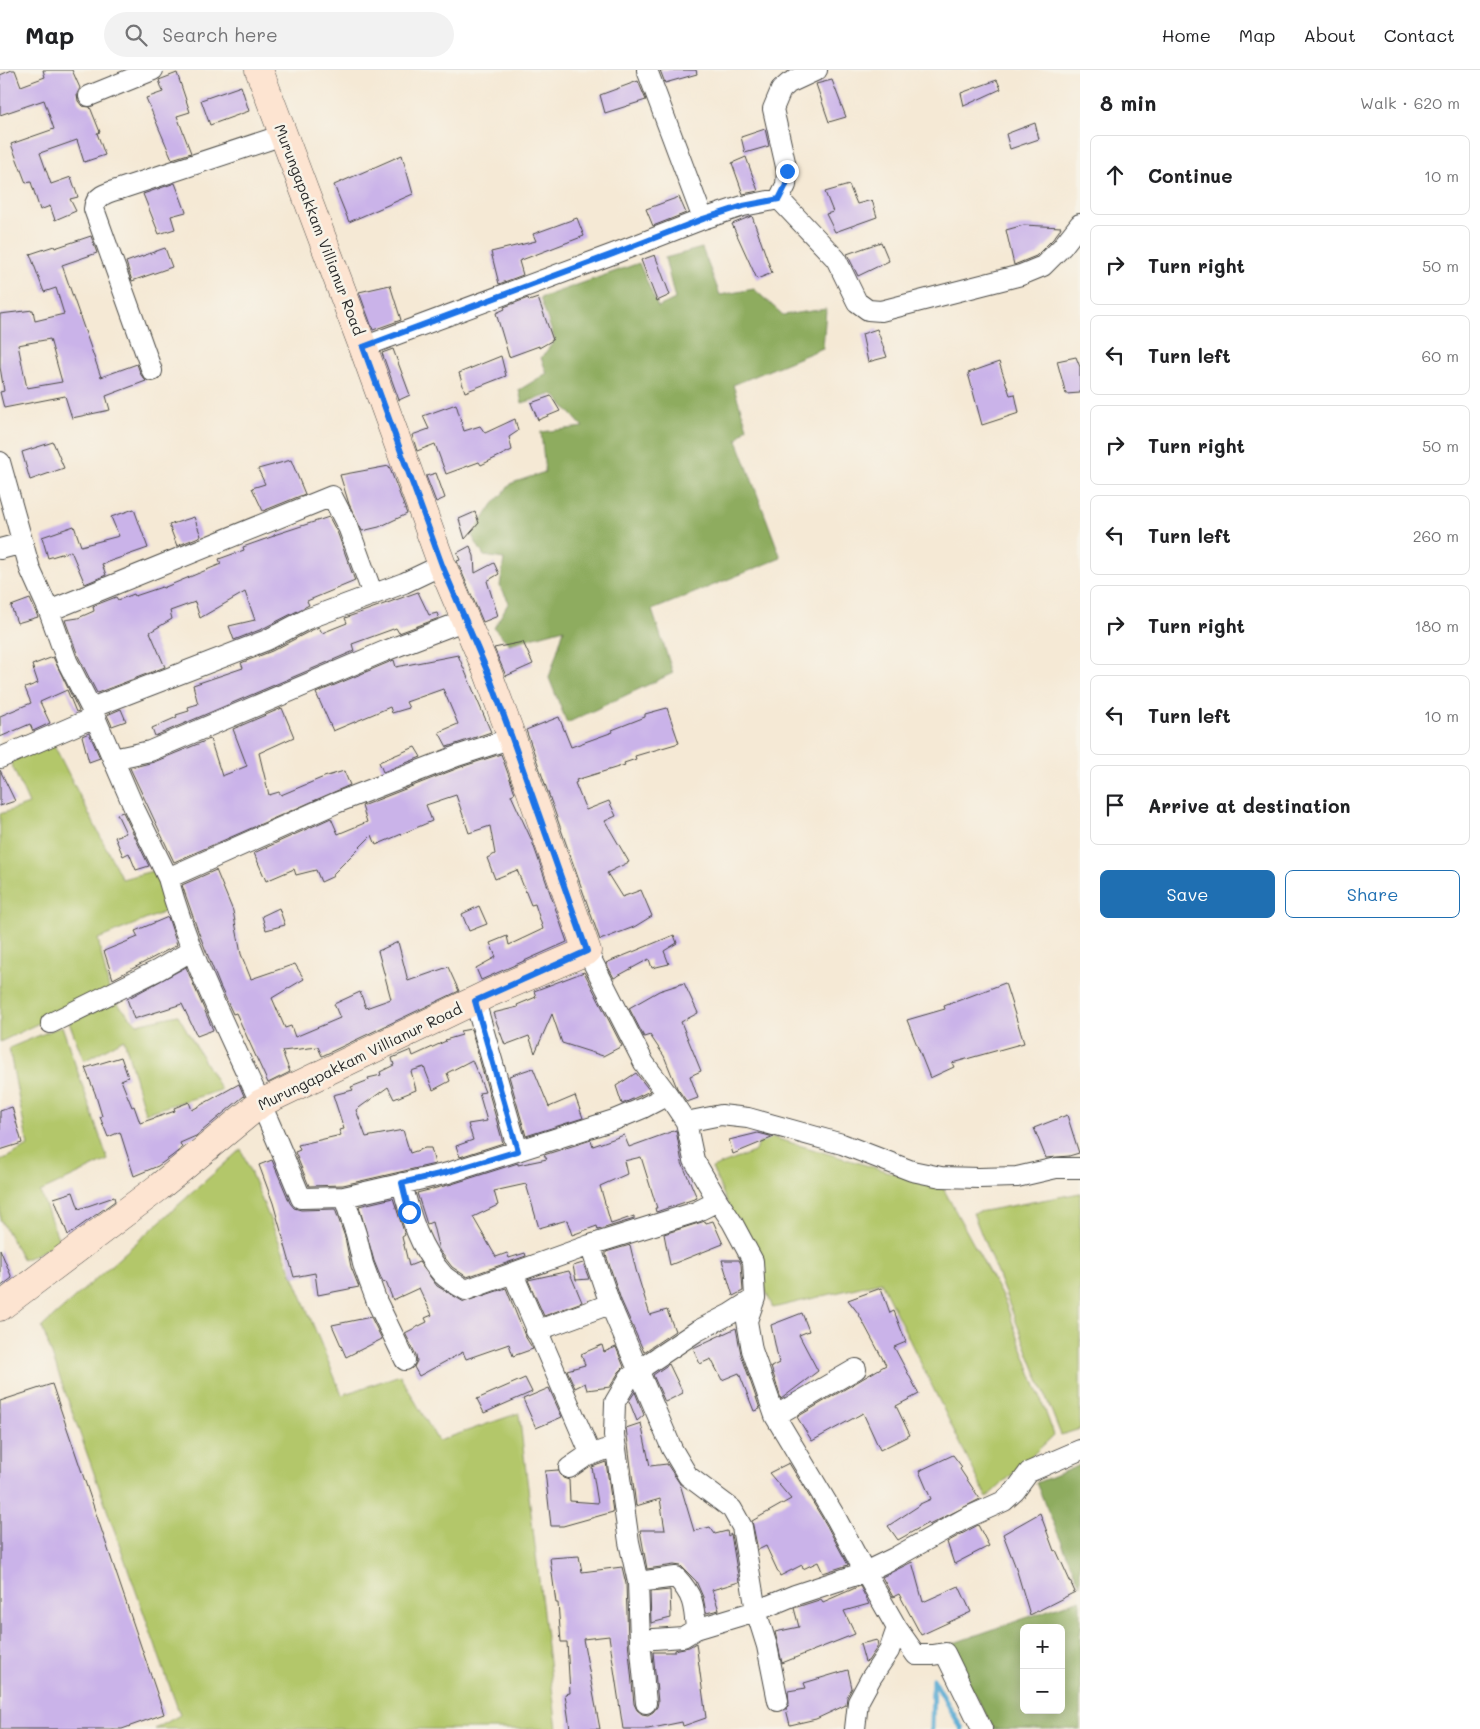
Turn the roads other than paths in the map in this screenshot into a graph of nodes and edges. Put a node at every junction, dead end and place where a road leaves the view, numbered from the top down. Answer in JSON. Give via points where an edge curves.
{"nodes":[{"id":1,"x":153,"y":70,"type":"edge"},
{"id":2,"x":259,"y":70,"type":"edge"},
{"id":3,"x":647,"y":70,"type":"edge"},
{"id":4,"x":817,"y":70,"type":"edge"},
{"id":5,"x":89,"y":96,"type":"dead end"},
{"id":6,"x":283,"y":135,"type":"junction"},
{"id":7,"x":779,"y":199,"type":"junction"},
{"id":8,"x":703,"y":219,"type":"junction"},
{"id":9,"x":1080,"y":224,"type":"edge"},
{"id":10,"x":363,"y":347,"type":"junction"},
{"id":11,"x":152,"y":371,"type":"dead end"},
{"id":12,"x":0,"y":462,"type":"edge"},
{"id":13,"x":23,"y":543,"type":"junction"},
{"id":14,"x":0,"y":549,"type":"edge"},
{"id":15,"x":442,"y":565,"type":"junction"},
{"id":16,"x":373,"y":595,"type":"junction"},
{"id":17,"x":49,"y":611,"type":"junction"},
{"id":18,"x":466,"y":620,"type":"junction"},
{"id":19,"x":93,"y":712,"type":"junction"},
{"id":20,"x":512,"y":738,"type":"junction"},
{"id":21,"x":0,"y":758,"type":"edge"},
{"id":22,"x":113,"y":759,"type":"junction"},
{"id":23,"x":168,"y":878,"type":"junction"},
{"id":24,"x":191,"y":950,"type":"junction"},
{"id":25,"x":587,"y":951,"type":"junction"},
{"id":26,"x":475,"y":1001,"type":"junction"},
{"id":27,"x":51,"y":1023,"type":"dead end"},
{"id":28,"x":668,"y":1095,"type":"junction"},
{"id":29,"x":261,"y":1103,"type":"junction"},
{"id":30,"x":686,"y":1122,"type":"junction"},
{"id":31,"x":518,"y":1151,"type":"junction"},
{"id":32,"x":1080,"y":1168,"type":"edge"},
{"id":33,"x":402,"y":1183,"type":"junction"},
{"id":34,"x":344,"y":1197,"type":"junction"},
{"id":35,"x":718,"y":1202,"type":"junction"},
{"id":36,"x":590,"y":1245,"type":"junction"},
{"id":37,"x":513,"y":1274,"type":"junction"},
{"id":38,"x":755,"y":1298,"type":"junction"},
{"id":39,"x":610,"y":1304,"type":"junction"},
{"id":40,"x":0,"y":1307,"type":"edge"},
{"id":41,"x":536,"y":1331,"type":"junction"},
{"id":42,"x":405,"y":1360,"type":"dead end"},
{"id":43,"x":856,"y":1369,"type":"dead end"},
{"id":44,"x":638,"y":1371,"type":"junction"},
{"id":45,"x":775,"y":1416,"type":"junction"},
{"id":46,"x":616,"y":1446,"type":"junction"},
{"id":47,"x":1080,"y":1450,"type":"edge"},
{"id":48,"x":591,"y":1455,"type":"junction"},
{"id":49,"x":569,"y":1468,"type":"dead end"},
{"id":50,"x":865,"y":1572,"type":"junction"},
{"id":51,"x":638,"y":1582,"type":"junction"},
{"id":52,"x":756,"y":1611,"type":"junction"},
{"id":53,"x":897,"y":1628,"type":"junction"},
{"id":54,"x":696,"y":1629,"type":"junction"},
{"id":55,"x":640,"y":1640,"type":"junction"},
{"id":56,"x":778,"y":1702,"type":"dead end"},
{"id":57,"x":646,"y":1703,"type":"dead end"},
{"id":58,"x":855,"y":1729,"type":"edge"},
{"id":59,"x":982,"y":1729,"type":"edge"}],
"edges":[{"from":1,"to":5,"type":"street"},
{"from":2,"to":6,"type":"main road","name":"Murungapakkam Villianur Road"},
{"from":3,"to":8,"type":"street"},
{"from":4,"to":7,"type":"street","via":[[781,90],[773,109],[787,171],[786,185]]},
{"from":6,"to":10,"type":"main road","name":"Murungapakkam Villianur Road"},
{"from":6,"to":11,"type":"street","via":[[101,196],[96,201],[94,209]]},
{"from":7,"to":8,"type":"street"},
{"from":7,"to":9,"type":"street","via":[[836,259],[857,302],[868,310],[881,311],[1021,275],[1043,266]]},
{"from":8,"to":10,"type":"street"},
{"from":10,"to":15,"type":"main road","name":"Murungapakkam Villianur Road"},
{"from":12,"to":13,"type":"street"},
{"from":13,"to":14,"type":"street"},
{"from":13,"to":17,"type":"street","via":[[30,569]]},
{"from":15,"to":16,"type":"street"},
{"from":15,"to":18,"type":"main road","name":"Murungapakkam Villianur Road"},
{"from":16,"to":17,"type":"street","via":[[349,529],[332,496]]},
{"from":16,"to":19,"type":"street","via":[[308,619],[267,640]]},
{"from":17,"to":19,"type":"street","via":[[67,661]]},
{"from":18,"to":20,"type":"main road","name":"Murungapakkam Villianur Road"},
{"from":18,"to":22,"type":"street","via":[[150,751]]},
{"from":19,"to":21,"type":"street","via":[[37,743]]},
{"from":19,"to":22,"type":"street"},
{"from":20,"to":23,"type":"street","via":[[336,803]]},
{"from":20,"to":25,"type":"main road","name":"Murungapakkam Villianur Road"},
{"from":22,"to":23,"type":"street"},
{"from":23,"to":24,"type":"street"},
{"from":24,"to":27,"type":"street"},
{"from":24,"to":29,"type":"street"},
{"from":25,"to":26,"type":"main road","name":"Murungapakkam Villianur Road"},
{"from":25,"to":28,"type":"street","via":[[644,1062]]},
{"from":26,"to":29,"type":"main road","name":"Murungapakkam Villianur Road"},
{"from":26,"to":31,"type":"street"},
{"from":28,"to":30,"type":"street"},
{"from":28,"to":31,"type":"street","via":[[614,1120]]},
{"from":29,"to":34,"type":"street","via":[[301,1198]]},
{"from":29,"to":40,"type":"main road","name":"Murungapakkam Villianur Road","via":[[159,1187]]},
{"from":30,"to":32,"type":"street","via":[[721,1114],[748,1118],[842,1144],[912,1171],[941,1177],[1016,1177],[1056,1168]]},
{"from":30,"to":35,"type":"street","via":[[694,1160]]},
{"from":31,"to":33,"type":"street"},
{"from":33,"to":34,"type":"street"},
{"from":33,"to":37,"type":"street","via":[[422,1246],[444,1276],[466,1290]]},
{"from":34,"to":42,"type":"street","via":[[377,1302]]},
{"from":35,"to":36,"type":"street"},
{"from":35,"to":38,"type":"street","via":[[753,1261]]},
{"from":36,"to":37,"type":"street"},
{"from":36,"to":39,"type":"street"},
{"from":37,"to":41,"type":"street"},
{"from":38,"to":44,"type":"street","via":[[697,1331]]},
{"from":38,"to":45,"type":"street","via":[[747,1321],[750,1340]]},
{"from":39,"to":41,"type":"street"},
{"from":39,"to":44,"type":"street"},
{"from":41,"to":48,"type":"street"},
{"from":43,"to":45,"type":"street"},
{"from":44,"to":46,"type":"street","via":[[629,1378],[615,1402]]},
{"from":44,"to":52,"type":"street","via":[[672,1449],[688,1476],[732,1509],[742,1527]]},
{"from":45,"to":50,"type":"street"},
{"from":46,"to":48,"type":"street"},
{"from":46,"to":51,"type":"street"},
{"from":47,"to":50,"type":"street","via":[[1029,1472],[1004,1502],[966,1518]]},
{"from":48,"to":49,"type":"street"},
{"from":50,"to":52,"type":"street"},
{"from":50,"to":53,"type":"street"},
{"from":51,"to":54,"type":"street","via":[[676,1577],[688,1590]]},
{"from":51,"to":55,"type":"street"},
{"from":52,"to":54,"type":"street"},
{"from":52,"to":56,"type":"street"},
{"from":53,"to":58,"type":"street","via":[[889,1651],[858,1702]]},
{"from":53,"to":59,"type":"street","via":[[916,1655],[945,1653]]},
{"from":54,"to":55,"type":"street","via":[[683,1638]]},
{"from":55,"to":57,"type":"street"}]}
